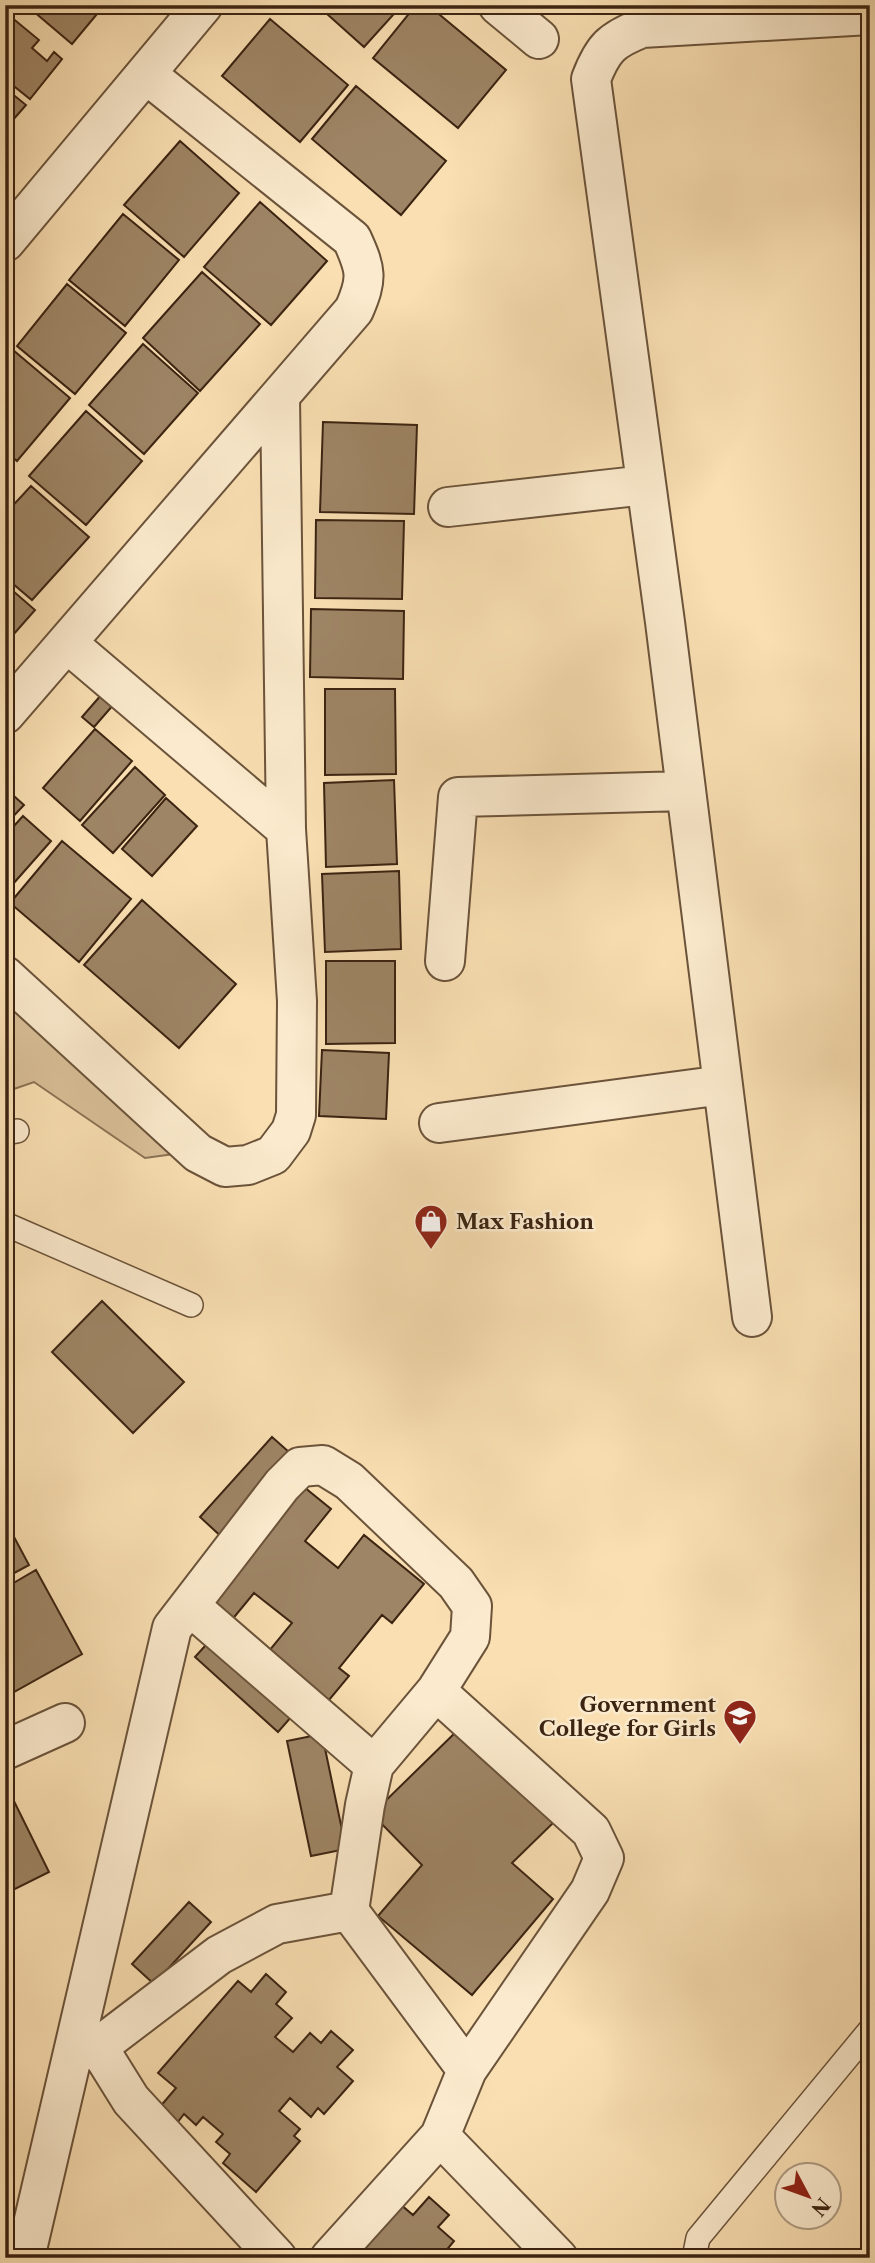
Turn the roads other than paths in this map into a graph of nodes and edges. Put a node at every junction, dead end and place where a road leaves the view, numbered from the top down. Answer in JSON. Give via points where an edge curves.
{"nodes":[{"id":1,"x":203,"y":5,"type":"edge"},
{"id":2,"x":498,"y":5,"type":"edge"},
{"id":3,"x":870,"y":15,"type":"edge"},
{"id":4,"x":540,"y":39,"type":"dead end"},
{"id":5,"x":146,"y":74,"type":"junction"},
{"id":6,"x":12,"y":221,"type":"edge"},
{"id":7,"x":281,"y":398,"type":"junction"},
{"id":8,"x":646,"y":485,"type":"junction"},
{"id":9,"x":448,"y":507,"type":"dead end"},
{"id":10,"x":67,"y":643,"type":"junction"},
{"id":11,"x":5,"y":714,"type":"edge"},
{"id":12,"x":686,"y":791,"type":"junction"},
{"id":13,"x":286,"y":829,"type":"junction"},
{"id":14,"x":445,"y":961,"type":"dead end"},
{"id":15,"x":5,"y":976,"type":"edge"},
{"id":16,"x":723,"y":1085,"type":"junction"},
{"id":17,"x":439,"y":1123,"type":"dead end"},
{"id":18,"x":5,"y":1224,"type":"edge"},
{"id":19,"x":191,"y":1305,"type":"dead end"},
{"id":20,"x":752,"y":1317,"type":"dead end"},
{"id":21,"x":190,"y":1606,"type":"junction"},
{"id":22,"x":436,"y":1692,"type":"junction"},
{"id":23,"x":65,"y":1723,"type":"dead end"},
{"id":24,"x":5,"y":1750,"type":"edge"},
{"id":25,"x":374,"y":1765,"type":"junction"},
{"id":26,"x":349,"y":1911,"type":"junction"},
{"id":27,"x":870,"y":2030,"type":"edge"},
{"id":28,"x":85,"y":2050,"type":"junction"},
{"id":29,"x":467,"y":2070,"type":"junction"},
{"id":30,"x":440,"y":2136,"type":"junction"},
{"id":31,"x":25,"y":2258,"type":"edge"},
{"id":32,"x":277,"y":2258,"type":"edge"},
{"id":33,"x":330,"y":2258,"type":"edge"},
{"id":34,"x":558,"y":2258,"type":"edge"},
{"id":35,"x":694,"y":2258,"type":"edge"}],
"edges":[{"from":1,"to":5,"type":"street"},
{"from":2,"to":4,"type":"street"},
{"from":3,"to":8,"type":"street","via":[[642,29],[620,37],[601,54],[591,79]]},
{"from":5,"to":6,"type":"street"},
{"from":5,"to":7,"type":"street","via":[[352,239],[364,265],[364,288],[354,310]]},
{"from":7,"to":10,"type":"street"},
{"from":7,"to":13,"type":"street"},
{"from":8,"to":9,"type":"street"},
{"from":8,"to":12,"type":"street"},
{"from":10,"to":11,"type":"street"},
{"from":10,"to":13,"type":"street"},
{"from":12,"to":14,"type":"street","via":[[458,797]]},
{"from":12,"to":16,"type":"street"},
{"from":13,"to":15,"type":"street","via":[[298,1083],[291,1131],[273,1154],[248,1165],[225,1167],[198,1153]]},
{"from":16,"to":17,"type":"street"},
{"from":16,"to":20,"type":"street"},
{"from":18,"to":19,"type":"lane"},
{"from":21,"to":22,"type":"street","via":[[282,1485],[300,1467],[323,1465],[349,1481],[456,1583],[472,1606],[470,1637]]},
{"from":21,"to":25,"type":"street"},
{"from":21,"to":28,"type":"street","via":[[173,1628]]},
{"from":22,"to":25,"type":"street"},
{"from":22,"to":29,"type":"street","via":[[591,1831],[604,1858],[590,1891]]},
{"from":23,"to":24,"type":"street"},
{"from":25,"to":26,"type":"street"},
{"from":26,"to":28,"type":"street","via":[[276,1924],[219,1955]]},
{"from":26,"to":29,"type":"street"},
{"from":27,"to":35,"type":"lane","via":[[698,2238]]},
{"from":28,"to":31,"type":"street"},
{"from":28,"to":32,"type":"street"},
{"from":29,"to":30,"type":"street"},
{"from":30,"to":33,"type":"street"},
{"from":30,"to":34,"type":"street"}]}
